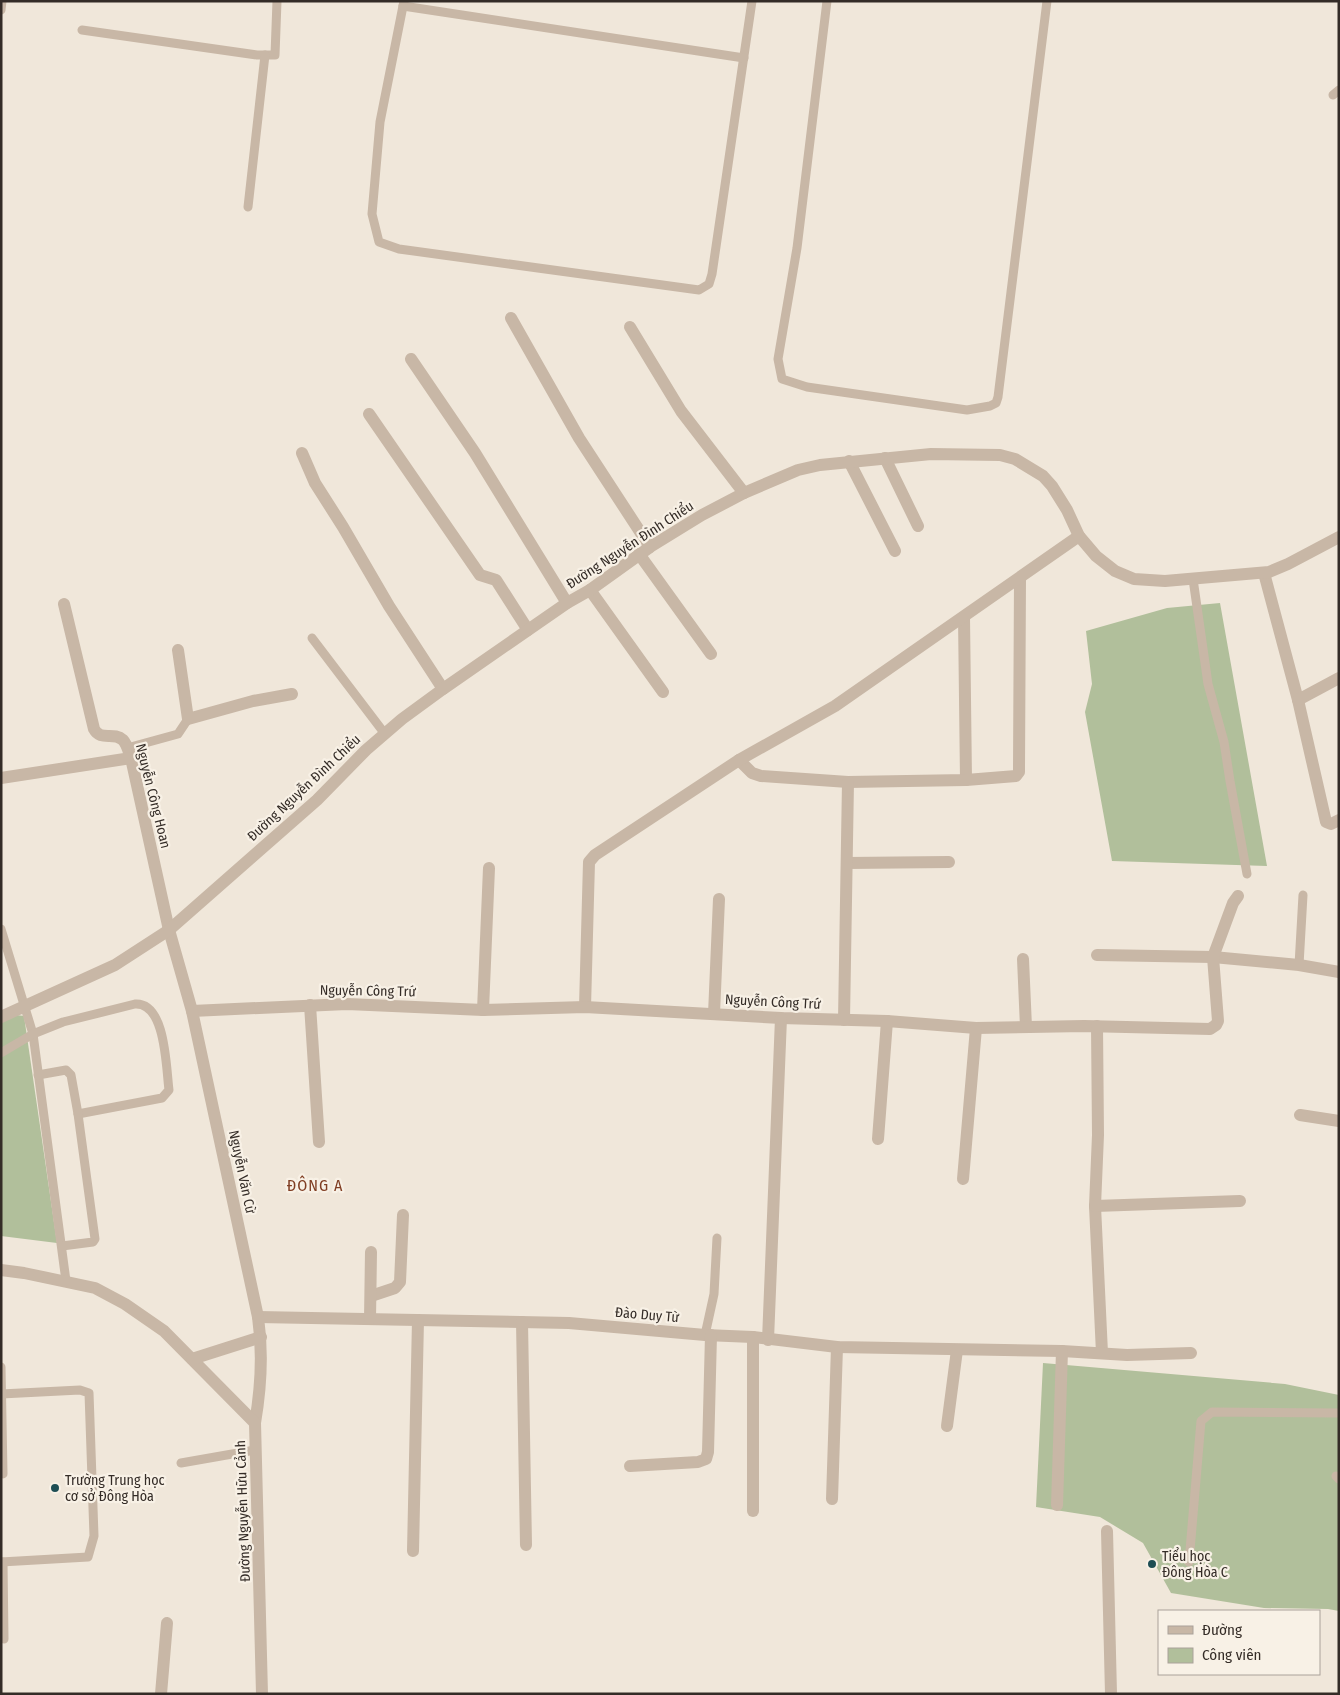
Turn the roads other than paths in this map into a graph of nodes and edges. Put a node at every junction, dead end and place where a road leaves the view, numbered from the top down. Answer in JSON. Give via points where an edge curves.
{"nodes":[{"id":1,"x":2,"y":1,"type":"edge"},
{"id":2,"x":277,"y":1,"type":"edge"},
{"id":3,"x":752,"y":1,"type":"edge"},
{"id":4,"x":827,"y":1,"type":"edge"},
{"id":5,"x":1047,"y":1,"type":"edge"},
{"id":6,"x":403,"y":4,"type":"edge"},
{"id":7,"x":1,"y":10,"type":"edge"},
{"id":8,"x":82,"y":30,"type":"dead end"},
{"id":9,"x":265,"y":55,"type":"junction"},
{"id":10,"x":744,"y":58,"type":"junction"},
{"id":11,"x":248,"y":208,"type":"dead end"},
{"id":12,"x":511,"y":318,"type":"dead end"},
{"id":13,"x":630,"y":327,"type":"dead end"},
{"id":14,"x":411,"y":359,"type":"dead end"},
{"id":15,"x":370,"y":414,"type":"dead end"},
{"id":16,"x":302,"y":453,"type":"dead end"},
{"id":17,"x":885,"y":458,"type":"junction"},
{"id":18,"x":849,"y":461,"type":"junction"},
{"id":19,"x":744,"y":493,"type":"junction"},
{"id":20,"x":918,"y":526,"type":"dead end"},
{"id":21,"x":1079,"y":536,"type":"junction"},
{"id":22,"x":1339,"y":537,"type":"edge"},
{"id":23,"x":650,"y":547,"type":"junction"},
{"id":24,"x":895,"y":551,"type":"dead end"},
{"id":25,"x":639,"y":554,"type":"junction"},
{"id":26,"x":1264,"y":573,"type":"junction"},
{"id":27,"x":1020,"y":579,"type":"junction"},
{"id":28,"x":1193,"y":579,"type":"junction"},
{"id":29,"x":590,"y":590,"type":"junction"},
{"id":30,"x":567,"y":603,"type":"junction"},
{"id":31,"x":64,"y":604,"type":"dead end"},
{"id":32,"x":964,"y":617,"type":"junction"},
{"id":33,"x":528,"y":630,"type":"junction"},
{"id":34,"x":312,"y":638,"type":"dead end"},
{"id":35,"x":178,"y":650,"type":"dead end"},
{"id":36,"x":711,"y":654,"type":"dead end"},
{"id":37,"x":1339,"y":678,"type":"edge"},
{"id":38,"x":443,"y":689,"type":"junction"},
{"id":39,"x":663,"y":692,"type":"dead end"},
{"id":40,"x":292,"y":694,"type":"dead end"},
{"id":41,"x":1298,"y":700,"type":"junction"},
{"id":42,"x":188,"y":719,"type":"junction"},
{"id":43,"x":385,"y":734,"type":"junction"},
{"id":44,"x":129,"y":753,"type":"junction"},
{"id":45,"x":739,"y":760,"type":"junction"},
{"id":46,"x":1,"y":778,"type":"edge"},
{"id":47,"x":966,"y":780,"type":"junction"},
{"id":48,"x":848,"y":782,"type":"junction"},
{"id":49,"x":1339,"y":820,"type":"edge"},
{"id":50,"x":949,"y":862,"type":"dead end"},
{"id":51,"x":847,"y":863,"type":"junction"},
{"id":52,"x":489,"y":868,"type":"dead end"},
{"id":53,"x":1248,"y":874,"type":"dead end"},
{"id":54,"x":1303,"y":895,"type":"dead end"},
{"id":55,"x":1238,"y":896,"type":"dead end"},
{"id":56,"x":719,"y":899,"type":"dead end"},
{"id":57,"x":1,"y":929,"type":"edge"},
{"id":58,"x":169,"y":930,"type":"junction"},
{"id":59,"x":1098,"y":954,"type":"dead end"},
{"id":60,"x":1213,"y":957,"type":"junction"},
{"id":61,"x":1023,"y":959,"type":"dead end"},
{"id":62,"x":1299,"y":966,"type":"junction"},
{"id":63,"x":1339,"y":972,"type":"edge"},
{"id":64,"x":310,"y":1005,"type":"junction"},
{"id":65,"x":26,"y":1006,"type":"junction"},
{"id":66,"x":585,"y":1007,"type":"junction"},
{"id":67,"x":483,"y":1010,"type":"junction"},
{"id":68,"x":192,"y":1011,"type":"junction"},
{"id":69,"x":714,"y":1014,"type":"junction"},
{"id":70,"x":1,"y":1017,"type":"edge"},
{"id":71,"x":781,"y":1018,"type":"junction"},
{"id":72,"x":844,"y":1020,"type":"junction"},
{"id":73,"x":887,"y":1021,"type":"junction"},
{"id":74,"x":1097,"y":1026,"type":"junction"},
{"id":75,"x":1026,"y":1027,"type":"junction"},
{"id":76,"x":976,"y":1028,"type":"junction"},
{"id":77,"x":33,"y":1034,"type":"junction"},
{"id":78,"x":1,"y":1053,"type":"edge"},
{"id":79,"x":38,"y":1075,"type":"junction"},
{"id":80,"x":78,"y":1114,"type":"junction"},
{"id":81,"x":1300,"y":1115,"type":"dead end"},
{"id":82,"x":1339,"y":1121,"type":"edge"},
{"id":83,"x":878,"y":1139,"type":"dead end"},
{"id":84,"x":319,"y":1142,"type":"dead end"},
{"id":85,"x":963,"y":1179,"type":"dead end"},
{"id":86,"x":1240,"y":1201,"type":"dead end"},
{"id":87,"x":1096,"y":1206,"type":"junction"},
{"id":88,"x":403,"y":1215,"type":"dead end"},
{"id":89,"x":717,"y":1238,"type":"dead end"},
{"id":90,"x":62,"y":1246,"type":"junction"},
{"id":91,"x":371,"y":1252,"type":"dead end"},
{"id":92,"x":1,"y":1270,"type":"edge"},
{"id":93,"x":66,"y":1280,"type":"junction"},
{"id":94,"x":371,"y":1296,"type":"junction"},
{"id":95,"x":258,"y":1317,"type":"junction"},
{"id":96,"x":370,"y":1319,"type":"junction"},
{"id":97,"x":418,"y":1320,"type":"junction"},
{"id":98,"x":522,"y":1322,"type":"junction"},
{"id":99,"x":708,"y":1335,"type":"junction"},
{"id":100,"x":261,"y":1337,"type":"junction"},
{"id":101,"x":753,"y":1337,"type":"junction"},
{"id":102,"x":768,"y":1340,"type":"junction"},
{"id":103,"x":837,"y":1347,"type":"junction"},
{"id":104,"x":957,"y":1350,"type":"junction"},
{"id":105,"x":1062,"y":1351,"type":"junction"},
{"id":106,"x":1191,"y":1352,"type":"dead end"},
{"id":107,"x":1102,"y":1353,"type":"junction"},
{"id":108,"x":192,"y":1359,"type":"junction"},
{"id":109,"x":1,"y":1367,"type":"edge"},
{"id":110,"x":2,"y":1394,"type":"edge"},
{"id":111,"x":1339,"y":1413,"type":"edge"},
{"id":112,"x":255,"y":1423,"type":"junction"},
{"id":113,"x":947,"y":1426,"type":"dead end"},
{"id":114,"x":255,"y":1450,"type":"junction"},
{"id":115,"x":181,"y":1463,"type":"dead end"},
{"id":116,"x":630,"y":1466,"type":"dead end"},
{"id":117,"x":3,"y":1474,"type":"dead end"},
{"id":118,"x":832,"y":1500,"type":"dead end"},
{"id":119,"x":1056,"y":1505,"type":"dead end"},
{"id":120,"x":753,"y":1511,"type":"dead end"},
{"id":121,"x":1108,"y":1531,"type":"dead end"},
{"id":122,"x":526,"y":1545,"type":"dead end"},
{"id":123,"x":413,"y":1551,"type":"dead end"},
{"id":124,"x":2,"y":1562,"type":"edge"},
{"id":125,"x":1189,"y":1562,"type":"dead end"},
{"id":126,"x":167,"y":1623,"type":"dead end"},
{"id":127,"x":4,"y":1639,"type":"dead end"},
{"id":128,"x":161,"y":1694,"type":"edge"},
{"id":129,"x":262,"y":1694,"type":"edge"},
{"id":130,"x":1111,"y":1694,"type":"edge"}],
"edges":[{"from":1,"to":7,"type":"lane"},
{"from":2,"to":9,"type":"lane","via":[[276,55]]},
{"from":3,"to":10,"type":"lane"},
{"from":4,"to":5,"type":"lane","via":[[797,248],[778,359],[782,379],[807,387],[966,410],[990,406],[998,397]]},
{"from":6,"to":10,"type":"lane"},
{"from":6,"to":10,"type":"lane","via":[[380,122],[372,214],[379,242],[399,249],[699,290],[710,284]]},
{"from":8,"to":9,"type":"lane"},
{"from":9,"to":11,"type":"lane"},
{"from":12,"to":23,"type":"street","via":[[579,438]]},
{"from":13,"to":19,"type":"street","via":[[682,411]]},
{"from":14,"to":30,"type":"street","via":[[475,453]]},
{"from":15,"to":33,"type":"street","via":[[480,575],[496,580]]},
{"from":16,"to":38,"type":"street","via":[[315,483]]},
{"from":17,"to":18,"type":"street","name":"Đường Nguyễn Đình Chiểu"},
{"from":17,"to":20,"type":"street"},
{"from":17,"to":21,"type":"street","name":"Đường Nguyễn Đình Chiểu","via":[[931,454],[1000,455],[1015,459],[1038,472],[1052,486]]},
{"from":18,"to":19,"type":"street","name":"Đường Nguyễn Đình Chiểu","via":[[798,470]]},
{"from":18,"to":24,"type":"street"},
{"from":19,"to":23,"type":"street","name":"Đường Nguyễn Đình Chiểu"},
{"from":21,"to":27,"type":"street"},
{"from":21,"to":28,"type":"street","name":"Đường Nguyễn Đình Chiểu","via":[[1115,571],[1134,579]]},
{"from":22,"to":26,"type":"street","name":"Đường Nguyễn Đình Chiểu"},
{"from":23,"to":25,"type":"street","name":"Đường Nguyễn Đình Chiểu"},
{"from":25,"to":29,"type":"street","name":"Đường Nguyễn Đình Chiểu"},
{"from":25,"to":36,"type":"street"},
{"from":26,"to":28,"type":"street","name":"Đường Nguyễn Đình Chiểu"},
{"from":26,"to":41,"type":"street"},
{"from":27,"to":32,"type":"street"},
{"from":27,"to":47,"type":"street","via":[[1019,772],[1011,778]]},
{"from":28,"to":53,"type":"lane","via":[[1208,684],[1224,742]]},
{"from":29,"to":30,"type":"street","name":"Đường Nguyễn Đình Chiểu"},
{"from":29,"to":39,"type":"street"},
{"from":30,"to":33,"type":"street","name":"Đường Nguyễn Đình Chiểu"},
{"from":31,"to":44,"type":"street","name":"Nguyễn Công Hoan","via":[[96,734],[124,740]]},
{"from":32,"to":45,"type":"street","via":[[835,706]]},
{"from":32,"to":47,"type":"street"},
{"from":33,"to":38,"type":"street","name":"Đường Nguyễn Đình Chiểu"},
{"from":34,"to":43,"type":"lane"},
{"from":35,"to":42,"type":"street"},
{"from":37,"to":41,"type":"street"},
{"from":38,"to":43,"type":"street","name":"Đường Nguyễn Đình Chiểu"},
{"from":40,"to":42,"type":"street"},
{"from":41,"to":49,"type":"street","via":[[1326,822],[1331,824]]},
{"from":42,"to":44,"type":"lane","via":[[178,734]]},
{"from":43,"to":58,"type":"street","name":"Đường Nguyễn Đình Chiểu","via":[[317,800]]},
{"from":44,"to":46,"type":"street"},
{"from":44,"to":58,"type":"street","name":"Nguyễn Công Hoan"},
{"from":45,"to":48,"type":"street","via":[[752,773],[761,776]]},
{"from":45,"to":66,"type":"street","via":[[609,845],[590,862]]},
{"from":47,"to":48,"type":"street"},
{"from":48,"to":51,"type":"street"},
{"from":50,"to":51,"type":"street"},
{"from":51,"to":72,"type":"street"},
{"from":52,"to":67,"type":"street"},
{"from":54,"to":62,"type":"lane"},
{"from":55,"to":60,"type":"street","name":"Nguyễn Công Trứ"},
{"from":56,"to":69,"type":"street"},
{"from":57,"to":65,"type":"lane"},
{"from":58,"to":65,"type":"street","name":"Đường Nguyễn Đình Chiểu","via":[[115,965]]},
{"from":58,"to":68,"type":"street","name":"Nguyễn Văn Cừ"},
{"from":59,"to":60,"type":"street"},
{"from":60,"to":62,"type":"street"},
{"from":60,"to":74,"type":"street","name":"Nguyễn Công Trứ","via":[[1218,1021],[1210,1029]]},
{"from":61,"to":75,"type":"street"},
{"from":62,"to":63,"type":"street"},
{"from":64,"to":67,"type":"street","name":"Nguyễn Công Trứ"},
{"from":64,"to":68,"type":"street","name":"Nguyễn Công Trứ"},
{"from":64,"to":84,"type":"street"},
{"from":65,"to":70,"type":"street","name":"Đường Nguyễn Đình Chiểu"},
{"from":65,"to":77,"type":"lane"},
{"from":66,"to":67,"type":"street","name":"Nguyễn Công Trứ"},
{"from":66,"to":69,"type":"street","name":"Nguyễn Công Trứ"},
{"from":68,"to":95,"type":"street","name":"Nguyễn Văn Cừ"},
{"from":69,"to":71,"type":"street","name":"Nguyễn Công Trứ"},
{"from":71,"to":72,"type":"street","name":"Nguyễn Công Trứ"},
{"from":71,"to":102,"type":"street"},
{"from":72,"to":73,"type":"street","name":"Nguyễn Công Trứ"},
{"from":73,"to":76,"type":"street","name":"Nguyễn Công Trứ"},
{"from":73,"to":83,"type":"street"},
{"from":74,"to":75,"type":"street","name":"Nguyễn Công Trứ"},
{"from":74,"to":87,"type":"street"},
{"from":75,"to":76,"type":"street","name":"Nguyễn Công Trứ"},
{"from":76,"to":85,"type":"street"},
{"from":77,"to":78,"type":"lane"},
{"from":77,"to":79,"type":"lane"},
{"from":77,"to":80,"type":"lane","via":[[63,1022],[135,1004],[142,1004],[154,1014],[160,1026],[167,1095]]},
{"from":79,"to":80,"type":"lane","via":[[66,1070],[71,1075]]},
{"from":79,"to":90,"type":"lane"},
{"from":80,"to":90,"type":"lane","via":[[95,1239],[93,1242]]},
{"from":81,"to":82,"type":"street"},
{"from":86,"to":87,"type":"street"},
{"from":87,"to":107,"type":"street"},
{"from":88,"to":94,"type":"street","via":[[400,1282],[395,1288]]},
{"from":89,"to":99,"type":"lane"},
{"from":90,"to":93,"type":"lane"},
{"from":91,"to":94,"type":"street"},
{"from":92,"to":93,"type":"street","name":"Đường Nguyễn Hữu Cảnh"},
{"from":93,"to":108,"type":"street","name":"Đường Nguyễn Hữu Cảnh","via":[[95,1288],[125,1304],[164,1331]]},
{"from":94,"to":96,"type":"street"},
{"from":95,"to":96,"type":"street","name":"Đào Duy Từ"},
{"from":95,"to":100,"type":"street","name":"Nguyễn Văn Cừ"},
{"from":96,"to":97,"type":"street","name":"Đào Duy Từ"},
{"from":97,"to":98,"type":"street","name":"Đào Duy Từ"},
{"from":97,"to":123,"type":"street"},
{"from":98,"to":99,"type":"street","name":"Đào Duy Từ","via":[[569,1322]]},
{"from":98,"to":122,"type":"street"},
{"from":99,"to":101,"type":"street","name":"Đào Duy Từ"},
{"from":99,"to":116,"type":"street","via":[[706,1459]]},
{"from":100,"to":108,"type":"street"},
{"from":100,"to":112,"type":"street","name":"Nguyễn Văn Cừ","via":[[260,1397]]},
{"from":101,"to":102,"type":"street","name":"Đào Duy Từ"},
{"from":101,"to":120,"type":"street"},
{"from":102,"to":103,"type":"street","name":"Đào Duy Từ"},
{"from":103,"to":104,"type":"street","name":"Đào Duy Từ"},
{"from":103,"to":118,"type":"street"},
{"from":104,"to":105,"type":"street","name":"Đào Duy Từ"},
{"from":104,"to":113,"type":"street"},
{"from":105,"to":107,"type":"street","name":"Đào Duy Từ"},
{"from":105,"to":119,"type":"street"},
{"from":106,"to":107,"type":"street","name":"Đào Duy Từ"},
{"from":108,"to":112,"type":"street","name":"Đường Nguyễn Hữu Cảnh"},
{"from":109,"to":110,"type":"lane"},
{"from":110,"to":117,"type":"lane"},
{"from":110,"to":124,"type":"lane","via":[[80,1390],[89,1393],[94,1536],[88,1557]]},
{"from":111,"to":125,"type":"lane","via":[[1212,1412],[1206,1415],[1201,1421]]},
{"from":112,"to":114,"type":"street","name":"Đường Nguyễn Hữu Cảnh"},
{"from":114,"to":115,"type":"lane"},
{"from":114,"to":129,"type":"street","name":"Đường Nguyễn Hữu Cảnh"},
{"from":121,"to":130,"type":"street"},
{"from":124,"to":127,"type":"lane"},
{"from":126,"to":128,"type":"street"}]}
